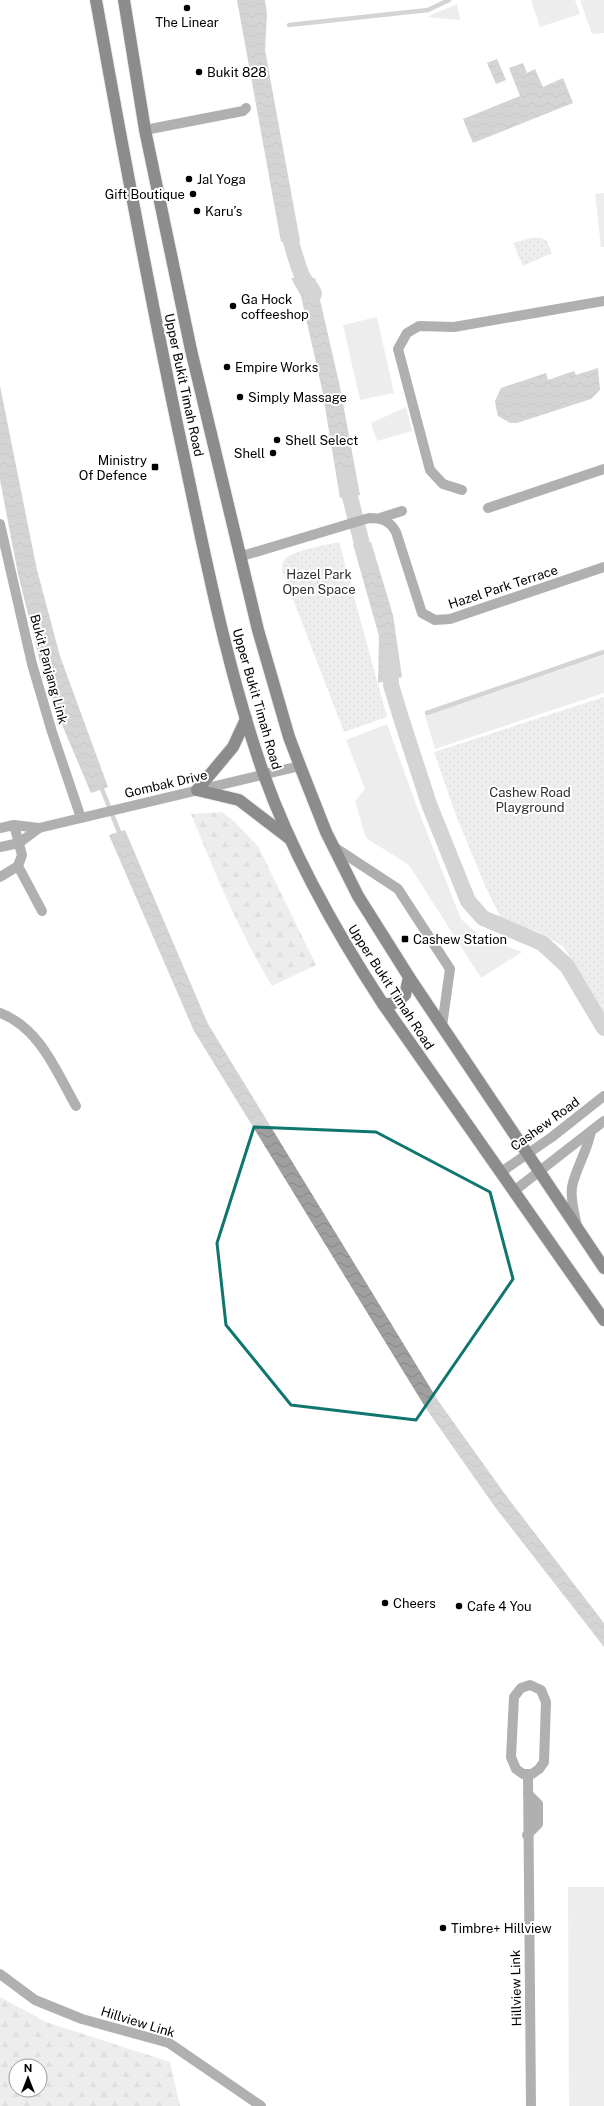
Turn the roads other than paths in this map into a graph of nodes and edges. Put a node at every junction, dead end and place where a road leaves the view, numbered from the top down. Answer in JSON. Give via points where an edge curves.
{"nodes":[{"id":1,"x":96,"y":0,"type":"edge"},
{"id":2,"x":124,"y":0,"type":"edge"},
{"id":3,"x":246,"y":108,"type":"dead end"},
{"id":4,"x":145,"y":130,"type":"junction"},
{"id":5,"x":604,"y":301,"type":"edge"},
{"id":6,"x":604,"y":469,"type":"edge"},
{"id":7,"x":462,"y":490,"type":"dead end"},
{"id":8,"x":488,"y":508,"type":"dead end"},
{"id":9,"x":402,"y":511,"type":"dead end"},
{"id":10,"x":380,"y":518,"type":"junction"},
{"id":11,"x":0,"y":524,"type":"edge"},
{"id":12,"x":242,"y":556,"type":"junction"},
{"id":13,"x":604,"y":567,"type":"edge"},
{"id":14,"x":246,"y":719,"type":"junction"},
{"id":15,"x":300,"y":766,"type":"junction"},
{"id":16,"x":265,"y":776,"type":"junction"},
{"id":17,"x":197,"y":790,"type":"junction"},
{"id":18,"x":81,"y":818,"type":"junction"},
{"id":19,"x":14,"y":825,"type":"junction"},
{"id":20,"x":0,"y":828,"type":"edge"},
{"id":21,"x":39,"y":828,"type":"junction"},
{"id":22,"x":291,"y":839,"type":"junction"},
{"id":23,"x":19,"y":843,"type":"junction"},
{"id":24,"x":0,"y":847,"type":"edge"},
{"id":25,"x":334,"y":848,"type":"junction"},
{"id":26,"x":18,"y":866,"type":"junction"},
{"id":27,"x":0,"y":877,"type":"edge"},
{"id":28,"x":42,"y":911,"type":"dead end"},
{"id":29,"x":409,"y":977,"type":"junction"},
{"id":30,"x":383,"y":1004,"type":"junction"},
{"id":31,"x":0,"y":1013,"type":"edge"},
{"id":32,"x":442,"y":1026,"type":"junction"},
{"id":33,"x":604,"y":1096,"type":"edge"},
{"id":34,"x":76,"y":1106,"type":"dead end"},
{"id":35,"x":604,"y":1121,"type":"edge"},
{"id":36,"x":591,"y":1131,"type":"junction"},
{"id":37,"x":527,"y":1154,"type":"junction"},
{"id":38,"x":500,"y":1172,"type":"junction"},
{"id":39,"x":539,"y":1172,"type":"junction"},
{"id":40,"x":514,"y":1191,"type":"junction"},
{"id":41,"x":578,"y":1230,"type":"junction"},
{"id":42,"x":604,"y":1268,"type":"edge"},
{"id":43,"x":604,"y":1320,"type":"edge"},
{"id":44,"x":528,"y":1774,"type":"junction"},
{"id":45,"x":0,"y":1974,"type":"edge"},
{"id":46,"x":262,"y":2106,"type":"edge"},
{"id":47,"x":531,"y":2106,"type":"edge"}],
"edges":[{"from":1,"to":14,"type":"highway","name":"Upper Bukit Timah Road","via":[[170,389],[233,676]]},
{"from":2,"to":4,"type":"highway","name":"Upper Bukit Timah Road"},
{"from":3,"to":4,"type":"street","via":[[243,111]]},
{"from":4,"to":12,"type":"highway","name":"Upper Bukit Timah Road","via":[[191,350]]},
{"from":5,"to":7,"type":"street","via":[[454,328],[419,326],[407,333],[398,349],[430,470],[443,484]]},
{"from":6,"to":8,"type":"street"},
{"from":9,"to":10,"type":"street"},
{"from":10,"to":12,"type":"street","via":[[369,518]]},
{"from":10,"to":13,"type":"street","name":"Hazel Park Terrace","via":[[391,523],[396,532],[422,613],[435,620],[450,619]]},
{"from":11,"to":18,"type":"street","name":"Bukit Panjang Link","via":[[32,664]]},
{"from":12,"to":15,"type":"highway","name":"Upper Bukit Timah Road","via":[[258,630]]},
{"from":14,"to":16,"type":"highway","name":"Upper Bukit Timah Road"},
{"from":14,"to":17,"type":"highway","via":[[233,747]]},
{"from":15,"to":16,"type":"street","name":"Gombak Drive"},
{"from":15,"to":25,"type":"highway","name":"Upper Bukit Timah Road"},
{"from":16,"to":17,"type":"street","name":"Gombak Drive"},
{"from":16,"to":22,"type":"highway","name":"Upper Bukit Timah Road"},
{"from":17,"to":18,"type":"street","name":"Gombak Drive"},
{"from":17,"to":22,"type":"highway","via":[[239,800]]},
{"from":18,"to":21,"type":"street","name":"Gombak Drive"},
{"from":19,"to":20,"type":"street","name":"Gombak Drive"},
{"from":19,"to":21,"type":"street","name":"Gombak Drive"},
{"from":19,"to":23,"type":"street"},
{"from":21,"to":23,"type":"street","name":"Gombak Drive"},
{"from":22,"to":30,"type":"highway","name":"Upper Bukit Timah Road","via":[[326,911]]},
{"from":23,"to":24,"type":"street","name":"Gombak Drive"},
{"from":23,"to":26,"type":"street","via":[[22,855]]},
{"from":25,"to":29,"type":"highway","name":"Upper Bukit Timah Road","via":[[358,896]]},
{"from":25,"to":32,"type":"street","via":[[398,889],[450,969]]},
{"from":26,"to":27,"type":"street"},
{"from":26,"to":28,"type":"street"},
{"from":29,"to":30,"type":"highway","via":[[405,995],[392,1004]]},
{"from":29,"to":32,"type":"highway","name":"Upper Bukit Timah Road"},
{"from":30,"to":38,"type":"highway","name":"Upper Bukit Timah Road"},
{"from":31,"to":34,"type":"street","via":[[23,1025],[36,1038]]},
{"from":32,"to":37,"type":"highway","name":"Upper Bukit Timah Road"},
{"from":33,"to":37,"type":"street","name":"Cashew Road"},
{"from":35,"to":36,"type":"street"},
{"from":36,"to":39,"type":"street"},
{"from":36,"to":41,"type":"street","via":[[589,1145],[572,1186]]},
{"from":37,"to":38,"type":"street","name":"Cashew Road"},
{"from":37,"to":39,"type":"highway","name":"Upper Bukit Timah Road"},
{"from":38,"to":40,"type":"highway","name":"Upper Bukit Timah Road"},
{"from":39,"to":40,"type":"street"},
{"from":39,"to":41,"type":"highway","name":"Upper Bukit Timah Road"},
{"from":40,"to":43,"type":"highway","name":"Upper Bukit Timah Road"},
{"from":41,"to":42,"type":"highway","name":"Upper Bukit Timah Road"},
{"from":44,"to":44,"type":"street","via":[[516,1769],[511,1757],[514,1697],[521,1688],[530,1686],[541,1690],[546,1702],[544,1762],[536,1772]]},
{"from":44,"to":47,"type":"street","name":"Hillview Link"},
{"from":45,"to":46,"type":"street","name":"Hillview Link","via":[[35,2000],[82,2019],[169,2043]]}]}
